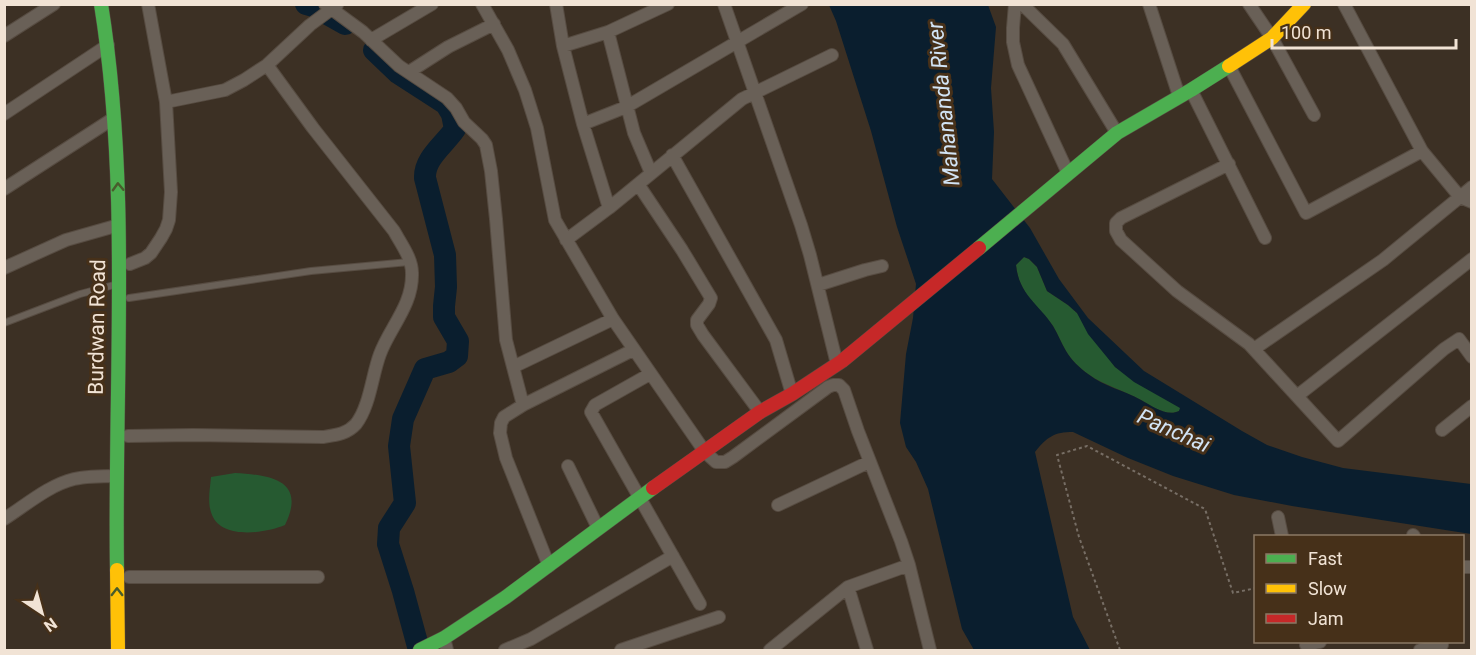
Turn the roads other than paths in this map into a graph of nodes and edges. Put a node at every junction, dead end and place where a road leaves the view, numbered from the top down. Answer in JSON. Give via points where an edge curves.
{"nodes":[{"id":1,"x":54,"y":4,"type":"edge"},
{"id":2,"x":102,"y":4,"type":"edge"},
{"id":3,"x":114,"y":4,"type":"edge"},
{"id":4,"x":147,"y":4,"type":"edge"},
{"id":5,"x":432,"y":4,"type":"edge"},
{"id":6,"x":482,"y":4,"type":"edge"},
{"id":7,"x":556,"y":4,"type":"edge"},
{"id":8,"x":668,"y":4,"type":"edge"},
{"id":9,"x":724,"y":4,"type":"edge"},
{"id":10,"x":802,"y":4,"type":"edge"},
{"id":11,"x":1015,"y":4,"type":"edge"},
{"id":12,"x":1022,"y":4,"type":"edge"},
{"id":13,"x":1149,"y":4,"type":"edge"},
{"id":14,"x":1249,"y":4,"type":"edge"},
{"id":15,"x":1304,"y":4,"type":"edge"},
{"id":16,"x":1344,"y":4,"type":"edge"},
{"id":17,"x":329,"y":9,"type":"edge"},
{"id":18,"x":494,"y":24,"type":"junction"},
{"id":19,"x":608,"y":32,"type":"junction"},
{"id":20,"x":4,"y":36,"type":"edge"},
{"id":21,"x":1272,"y":38,"type":"junction"},
{"id":22,"x":371,"y":40,"type":"junction"},
{"id":23,"x":737,"y":42,"type":"junction"},
{"id":24,"x":108,"y":45,"type":"junction"},
{"id":25,"x":563,"y":46,"type":"junction"},
{"id":26,"x":832,"y":55,"type":"dead end"},
{"id":27,"x":267,"y":65,"type":"junction"},
{"id":28,"x":1229,"y":66,"type":"junction"},
{"id":29,"x":409,"y":72,"type":"junction"},
{"id":30,"x":125,"y":91,"type":"dead end"},
{"id":31,"x":754,"y":92,"type":"junction"},
{"id":32,"x":1185,"y":93,"type":"junction"},
{"id":33,"x":166,"y":102,"type":"junction"},
{"id":34,"x":626,"y":106,"type":"junction"},
{"id":35,"x":4,"y":114,"type":"edge"},
{"id":36,"x":1314,"y":115,"type":"dead end"},
{"id":37,"x":114,"y":118,"type":"junction"},
{"id":38,"x":583,"y":124,"type":"junction"},
{"id":39,"x":128,"y":127,"type":"dead end"},
{"id":40,"x":1117,"y":133,"type":"junction"},
{"id":41,"x":1422,"y":152,"type":"junction"},
{"id":42,"x":672,"y":155,"type":"junction"},
{"id":43,"x":1229,"y":164,"type":"junction"},
{"id":44,"x":651,"y":173,"type":"junction"},
{"id":45,"x":1068,"y":173,"type":"junction"},
{"id":46,"x":638,"y":184,"type":"junction"},
{"id":47,"x":1472,"y":187,"type":"edge"},
{"id":48,"x":4,"y":189,"type":"edge"},
{"id":49,"x":1466,"y":200,"type":"edge"},
{"id":50,"x":609,"y":208,"type":"junction"},
{"id":51,"x":119,"y":225,"type":"junction"},
{"id":52,"x":1265,"y":238,"type":"dead end"},
{"id":53,"x":566,"y":240,"type":"junction"},
{"id":54,"x":1472,"y":259,"type":"edge"},
{"id":55,"x":410,"y":261,"type":"junction"},
{"id":56,"x":130,"y":264,"type":"junction"},
{"id":57,"x":882,"y":266,"type":"dead end"},
{"id":58,"x":4,"y":268,"type":"edge"},
{"id":59,"x":119,"y":284,"type":"junction"},
{"id":60,"x":818,"y":285,"type":"junction"},
{"id":61,"x":129,"y":298,"type":"junction"},
{"id":62,"x":613,"y":319,"type":"junction"},
{"id":63,"x":4,"y":323,"type":"edge"},
{"id":64,"x":1254,"y":349,"type":"junction"},
{"id":65,"x":633,"y":350,"type":"junction"},
{"id":66,"x":1472,"y":357,"type":"edge"},
{"id":67,"x":841,"y":361,"type":"junction"},
{"id":68,"x":513,"y":367,"type":"junction"},
{"id":69,"x":650,"y":374,"type":"junction"},
{"id":70,"x":792,"y":394,"type":"junction"},
{"id":71,"x":1297,"y":396,"type":"junction"},
{"id":72,"x":523,"y":405,"type":"junction"},
{"id":73,"x":1472,"y":406,"type":"edge"},
{"id":74,"x":760,"y":412,"type":"junction"},
{"id":75,"x":1442,"y":430,"type":"dead end"},
{"id":76,"x":128,"y":436,"type":"junction"},
{"id":77,"x":705,"y":452,"type":"junction"},
{"id":78,"x":869,"y":462,"type":"junction"},
{"id":79,"x":568,"y":466,"type":"dead end"},
{"id":80,"x":122,"y":476,"type":"junction"},
{"id":81,"x":641,"y":498,"type":"junction"},
{"id":82,"x":778,"y":505,"type":"dead end"},
{"id":83,"x":1278,"y":517,"type":"dead end"},
{"id":84,"x":4,"y":519,"type":"edge"},
{"id":85,"x":122,"y":522,"type":"junction"},
{"id":86,"x":598,"y":528,"type":"junction"},
{"id":87,"x":1282,"y":535,"type":"edge"},
{"id":88,"x":674,"y":556,"type":"junction"},
{"id":89,"x":909,"y":565,"type":"junction"},
{"id":90,"x":549,"y":566,"type":"junction"},
{"id":91,"x":129,"y":577,"type":"junction"},
{"id":92,"x":318,"y":577,"type":"dead end"},
{"id":93,"x":848,"y":587,"type":"junction"},
{"id":94,"x":700,"y":604,"type":"dead end"},
{"id":95,"x":719,"y":617,"type":"dead end"},
{"id":96,"x":445,"y":644,"type":"edge"},
{"id":97,"x":1442,"y":646,"type":"edge"},
{"id":98,"x":424,"y":649,"type":"edge"},
{"id":99,"x":118,"y":651,"type":"edge"},
{"id":100,"x":130,"y":651,"type":"edge"},
{"id":101,"x":505,"y":651,"type":"edge"},
{"id":102,"x":621,"y":651,"type":"edge"},
{"id":103,"x":770,"y":651,"type":"edge"},
{"id":104,"x":867,"y":651,"type":"edge"},
{"id":105,"x":930,"y":651,"type":"edge"},
{"id":106,"x":1420,"y":651,"type":"edge"}],
"edges":[{"from":1,"to":20,"type":"street"},
{"from":2,"to":24,"type":"main road","name":"Burdwan Road"},
{"from":3,"to":30,"type":"main road"},
{"from":4,"to":33,"type":"street"},
{"from":5,"to":22,"type":"street"},
{"from":6,"to":18,"type":"street"},
{"from":7,"to":25,"type":"street"},
{"from":8,"to":19,"type":"street"},
{"from":9,"to":23,"type":"street"},
{"from":10,"to":23,"type":"street"},
{"from":11,"to":45,"type":"street","via":[[1013,42],[1018,65]]},
{"from":12,"to":40,"type":"street","via":[[1063,44]]},
{"from":13,"to":32,"type":"street"},
{"from":14,"to":21,"type":"street"},
{"from":15,"to":21,"type":"main road"},
{"from":16,"to":41,"type":"street"},
{"from":17,"to":22,"type":"street"},
{"from":17,"to":27,"type":"street"},
{"from":18,"to":29,"type":"street"},
{"from":18,"to":53,"type":"street","via":[[525,90],[537,128],[555,220]]},
{"from":19,"to":25,"type":"street"},
{"from":19,"to":34,"type":"street"},
{"from":21,"to":28,"type":"main road"},
{"from":21,"to":36,"type":"street"},
{"from":22,"to":29,"type":"street"},
{"from":23,"to":31,"type":"street"},
{"from":23,"to":34,"type":"street"},
{"from":24,"to":35,"type":"street"},
{"from":24,"to":37,"type":"main road","name":"Burdwan Road"},
{"from":25,"to":38,"type":"street"},
{"from":26,"to":31,"type":"street"},
{"from":27,"to":33,"type":"street","via":[[225,90]]},
{"from":27,"to":55,"type":"street","via":[[394,231]]},
{"from":28,"to":32,"type":"main road"},
{"from":28,"to":41,"type":"street","via":[[1306,213]]},
{"from":29,"to":68,"type":"street","via":[[447,98],[486,145],[506,340]]},
{"from":31,"to":42,"type":"street"},
{"from":31,"to":60,"type":"street"},
{"from":32,"to":40,"type":"main road"},
{"from":32,"to":43,"type":"street"},
{"from":33,"to":56,"type":"street","via":[[169,220],[151,253]]},
{"from":34,"to":38,"type":"street"},
{"from":34,"to":44,"type":"street"},
{"from":37,"to":48,"type":"street"},
{"from":51,"to":37,"type":"main road","name":"Burdwan Road","one_way":true},
{"from":38,"to":50,"type":"street"},
{"from":39,"to":56,"type":"main road","name":"Burdwan Road"},
{"from":40,"to":45,"type":"main road"},
{"from":41,"to":49,"type":"street"},
{"from":42,"to":44,"type":"street"},
{"from":42,"to":70,"type":"street","via":[[776,340]]},
{"from":43,"to":52,"type":"street"},
{"from":43,"to":64,"type":"street","via":[[1121,218],[1115,227],[1122,240],[1177,291]]},
{"from":44,"to":46,"type":"street"},
{"from":45,"to":67,"type":"main road"},
{"from":46,"to":50,"type":"street"},
{"from":46,"to":74,"type":"street","via":[[711,298],[697,325]]},
{"from":47,"to":49,"type":"street"},
{"from":49,"to":64,"type":"street"},
{"from":50,"to":53,"type":"street"},
{"from":51,"to":58,"type":"street","via":[[66,240]]},
{"from":51,"to":59,"type":"main road","name":"Burdwan Road"},
{"from":53,"to":62,"type":"street"},
{"from":54,"to":71,"type":"street"},
{"from":55,"to":61,"type":"lane","via":[[311,271]]},
{"from":55,"to":76,"type":"street","via":[[407,303],[384,345],[363,414],[348,431],[323,437]]},
{"from":56,"to":61,"type":"main road","name":"Burdwan Road"},
{"from":57,"to":60,"type":"street"},
{"from":59,"to":63,"type":"lane","via":[[80,294]]},
{"from":59,"to":80,"type":"main road","name":"Burdwan Road"},
{"from":60,"to":67,"type":"street"},
{"from":61,"to":76,"type":"main road","name":"Burdwan Road"},
{"from":62,"to":65,"type":"street"},
{"from":62,"to":68,"type":"street"},
{"from":64,"to":71,"type":"street"},
{"from":65,"to":69,"type":"street"},
{"from":65,"to":72,"type":"street"},
{"from":66,"to":71,"type":"street","via":[[1459,339],[1338,441]]},
{"from":67,"to":70,"type":"main road"},
{"from":68,"to":72,"type":"street"},
{"from":69,"to":77,"type":"street"},
{"from":69,"to":81,"type":"street","via":[[595,405],[591,412]]},
{"from":70,"to":74,"type":"main road"},
{"from":72,"to":90,"type":"street","via":[[504,417],[500,433],[506,458]]},
{"from":73,"to":75,"type":"street"},
{"from":74,"to":77,"type":"main road"},
{"from":76,"to":80,"type":"main road","name":"Burdwan Road"},
{"from":77,"to":78,"type":"street","via":[[716,462],[724,462],[828,387],[839,385]]},
{"from":77,"to":81,"type":"main road"},
{"from":78,"to":82,"type":"street"},
{"from":78,"to":89,"type":"street"},
{"from":79,"to":86,"type":"street"},
{"from":80,"to":84,"type":"street","via":[[72,479],[58,484]]},
{"from":80,"to":85,"type":"main road","name":"Burdwan Road"},
{"from":81,"to":86,"type":"main road"},
{"from":81,"to":88,"type":"street"},
{"from":83,"to":87,"type":"street"},
{"from":85,"to":91,"type":"main road","name":"Burdwan Road"},
{"from":99,"to":85,"type":"main road","name":"Burdwan Road","one_way":true},
{"from":86,"to":90,"type":"main road"},
{"from":88,"to":94,"type":"street"},
{"from":88,"to":101,"type":"street"},
{"from":89,"to":93,"type":"street"},
{"from":89,"to":105,"type":"street"},
{"from":90,"to":96,"type":"main road"},
{"from":91,"to":92,"type":"street"},
{"from":91,"to":100,"type":"main road","name":"Burdwan Road"},
{"from":93,"to":103,"type":"street"},
{"from":93,"to":104,"type":"street"},
{"from":95,"to":102,"type":"street"},
{"from":96,"to":98,"type":"main road"},
{"from":97,"to":106,"type":"street"}]}
